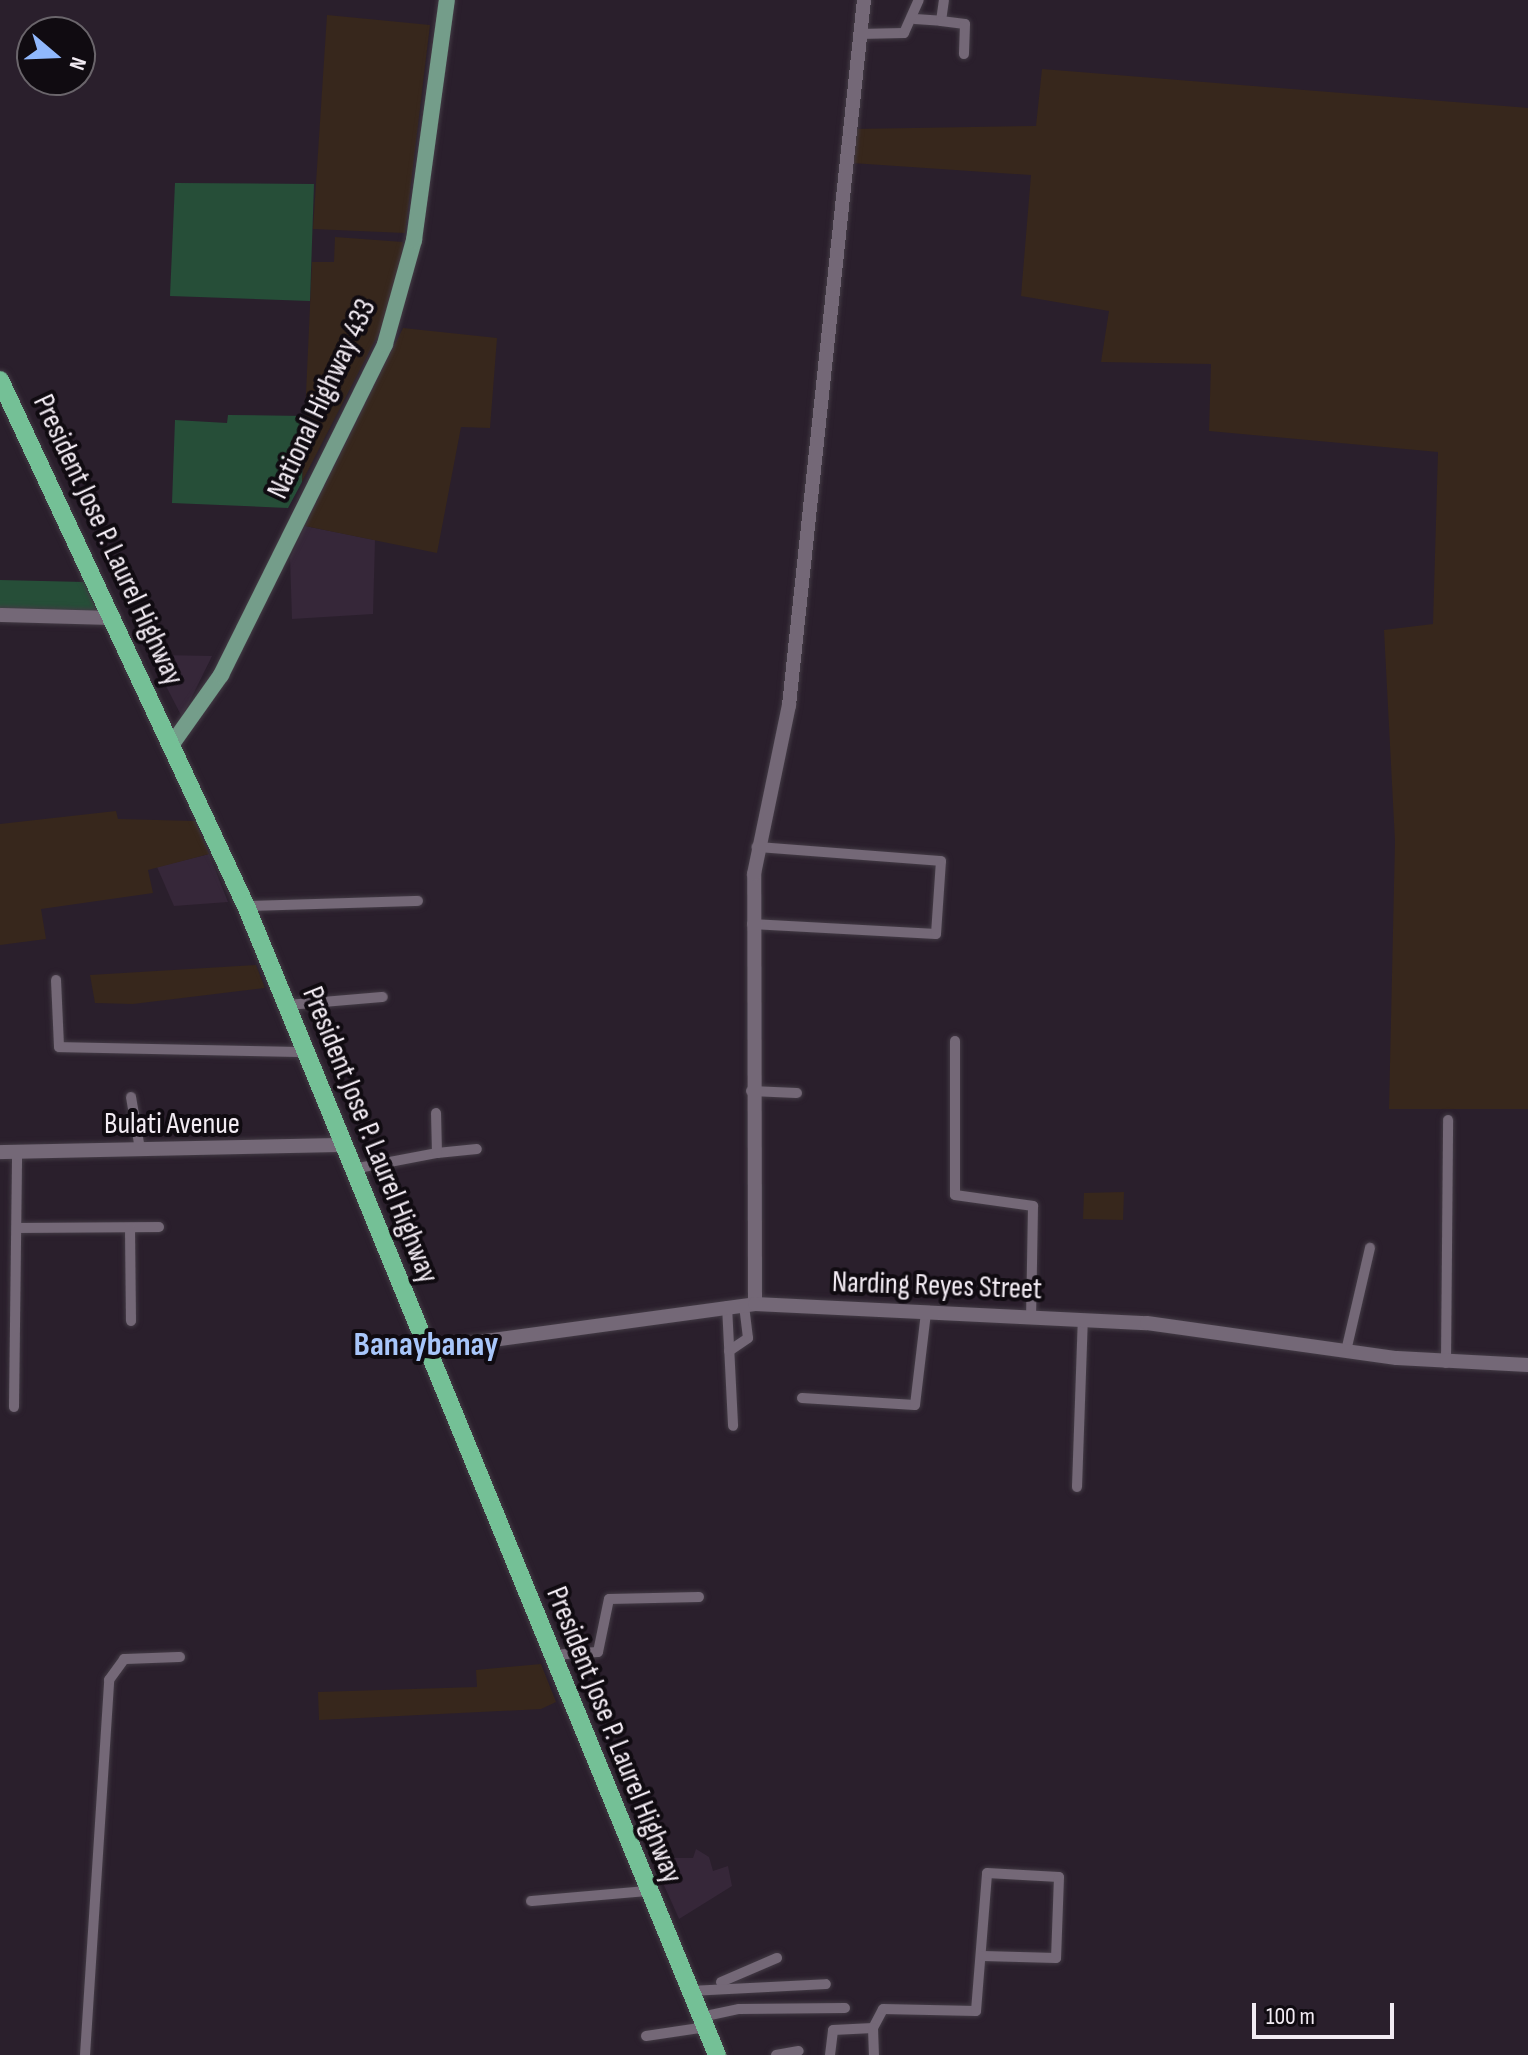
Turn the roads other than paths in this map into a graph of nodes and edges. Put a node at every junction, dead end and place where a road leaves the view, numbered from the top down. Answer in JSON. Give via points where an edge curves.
{"nodes":[{"id":1,"x":447,"y":0,"type":"edge"},
{"id":2,"x":864,"y":0,"type":"edge"},
{"id":3,"x":919,"y":0,"type":"edge"},
{"id":4,"x":944,"y":0,"type":"edge"},
{"id":5,"x":915,"y":19,"type":"junction"},
{"id":6,"x":941,"y":21,"type":"junction"},
{"id":7,"x":859,"y":34,"type":"junction"},
{"id":8,"x":964,"y":54,"type":"dead end"},
{"id":9,"x":0,"y":380,"type":"edge"},
{"id":10,"x":0,"y":615,"type":"edge"},
{"id":11,"x":114,"y":618,"type":"junction"},
{"id":12,"x":172,"y":744,"type":"junction"},
{"id":13,"x":757,"y":847,"type":"junction"},
{"id":14,"x":418,"y":901,"type":"dead end"},
{"id":15,"x":246,"y":906,"type":"junction"},
{"id":16,"x":752,"y":924,"type":"junction"},
{"id":17,"x":56,"y":980,"type":"dead end"},
{"id":18,"x":383,"y":997,"type":"dead end"},
{"id":19,"x":287,"y":1005,"type":"junction"},
{"id":20,"x":955,"y":1041,"type":"dead end"},
{"id":21,"x":306,"y":1052,"type":"junction"},
{"id":22,"x":749,"y":1091,"type":"junction"},
{"id":23,"x":797,"y":1093,"type":"dead end"},
{"id":24,"x":131,"y":1097,"type":"dead end"},
{"id":25,"x":436,"y":1113,"type":"dead end"},
{"id":26,"x":1448,"y":1120,"type":"dead end"},
{"id":27,"x":343,"y":1145,"type":"junction"},
{"id":28,"x":140,"y":1149,"type":"junction"},
{"id":29,"x":477,"y":1149,"type":"dead end"},
{"id":30,"x":0,"y":1152,"type":"edge"},
{"id":31,"x":17,"y":1152,"type":"junction"},
{"id":32,"x":437,"y":1153,"type":"junction"},
{"id":33,"x":353,"y":1169,"type":"junction"},
{"id":34,"x":159,"y":1227,"type":"dead end"},
{"id":35,"x":19,"y":1228,"type":"junction"},
{"id":36,"x":130,"y":1228,"type":"junction"},
{"id":37,"x":1370,"y":1248,"type":"dead end"},
{"id":38,"x":749,"y":1304,"type":"junction"},
{"id":39,"x":727,"y":1306,"type":"junction"},
{"id":40,"x":926,"y":1313,"type":"junction"},
{"id":41,"x":1031,"y":1316,"type":"junction"},
{"id":42,"x":1083,"y":1319,"type":"junction"},
{"id":43,"x":131,"y":1321,"type":"dead end"},
{"id":44,"x":427,"y":1349,"type":"junction"},
{"id":45,"x":729,"y":1351,"type":"junction"},
{"id":46,"x":1346,"y":1351,"type":"junction"},
{"id":47,"x":1446,"y":1363,"type":"junction"},
{"id":48,"x":1528,"y":1365,"type":"edge"},
{"id":49,"x":802,"y":1398,"type":"dead end"},
{"id":50,"x":14,"y":1407,"type":"dead end"},
{"id":51,"x":733,"y":1426,"type":"dead end"},
{"id":52,"x":1077,"y":1487,"type":"dead end"},
{"id":53,"x":699,"y":1597,"type":"dead end"},
{"id":54,"x":551,"y":1655,"type":"junction"},
{"id":55,"x":180,"y":1657,"type":"dead end"},
{"id":56,"x":648,"y":1891,"type":"junction"},
{"id":57,"x":531,"y":1901,"type":"dead end"},
{"id":58,"x":983,"y":1956,"type":"junction"},
{"id":59,"x":777,"y":1958,"type":"dead end"},
{"id":60,"x":826,"y":1984,"type":"dead end"},
{"id":61,"x":688,"y":1988,"type":"junction"},
{"id":62,"x":845,"y":2008,"type":"dead end"},
{"id":63,"x":704,"y":2022,"type":"junction"},
{"id":64,"x":873,"y":2028,"type":"junction"},
{"id":65,"x":646,"y":2036,"type":"dead end"},
{"id":66,"x":799,"y":2051,"type":"dead end"},
{"id":67,"x":85,"y":2055,"type":"edge"},
{"id":68,"x":717,"y":2055,"type":"edge"},
{"id":69,"x":776,"y":2055,"type":"edge"},
{"id":70,"x":830,"y":2055,"type":"edge"},
{"id":71,"x":874,"y":2055,"type":"edge"}],
"edges":[{"from":1,"to":12,"type":"main road","name":"National Highway 433","via":[[414,240],[385,344],[221,675]]},
{"from":2,"to":7,"type":"street"},
{"from":3,"to":5,"type":"street"},
{"from":4,"to":6,"type":"street"},
{"from":5,"to":6,"type":"street"},
{"from":5,"to":7,"type":"street","via":[[892,37]]},
{"from":6,"to":8,"type":"street","via":[[965,24]]},
{"from":7,"to":13,"type":"street","via":[[789,705]]},
{"from":9,"to":11,"type":"highway","name":"President Jose P. Laurel Highway"},
{"from":10,"to":11,"type":"street"},
{"from":11,"to":12,"type":"highway","name":"President Jose P. Laurel Highway"},
{"from":12,"to":15,"type":"highway","name":"President Jose P. Laurel Highway"},
{"from":13,"to":16,"type":"street"},
{"from":13,"to":16,"type":"street","via":[[941,861],[936,934]]},
{"from":14,"to":15,"type":"street"},
{"from":15,"to":19,"type":"highway","name":"President Jose P. Laurel Highway"},
{"from":16,"to":22,"type":"street"},
{"from":17,"to":21,"type":"street","via":[[59,1047]]},
{"from":18,"to":19,"type":"street"},
{"from":19,"to":21,"type":"highway","name":"President Jose P. Laurel Highway"},
{"from":20,"to":41,"type":"street","via":[[955,1195],[1033,1206]]},
{"from":21,"to":27,"type":"highway","name":"President Jose P. Laurel Highway"},
{"from":22,"to":23,"type":"street"},
{"from":22,"to":38,"type":"street"},
{"from":24,"to":28,"type":"street"},
{"from":25,"to":32,"type":"street"},
{"from":26,"to":47,"type":"street"},
{"from":27,"to":28,"type":"street","name":"Bulati Avenue"},
{"from":27,"to":33,"type":"highway","name":"President Jose P. Laurel Highway"},
{"from":28,"to":31,"type":"street","name":"Bulati Avenue"},
{"from":29,"to":32,"type":"street"},
{"from":30,"to":31,"type":"street","name":"Bulati Avenue"},
{"from":31,"to":35,"type":"street"},
{"from":32,"to":33,"type":"street"},
{"from":33,"to":44,"type":"highway","name":"President Jose P. Laurel Highway"},
{"from":34,"to":36,"type":"street"},
{"from":35,"to":36,"type":"street"},
{"from":35,"to":50,"type":"street"},
{"from":36,"to":43,"type":"street"},
{"from":37,"to":46,"type":"street"},
{"from":38,"to":39,"type":"street","name":"Narding Reyes Street"},
{"from":38,"to":40,"type":"street","name":"Narding Reyes Street"},
{"from":38,"to":45,"type":"street","via":[[748,1338]]},
{"from":39,"to":44,"type":"street","name":"Narding Reyes Street"},
{"from":39,"to":45,"type":"street"},
{"from":40,"to":41,"type":"street","name":"Narding Reyes Street"},
{"from":40,"to":49,"type":"street","via":[[915,1405]]},
{"from":41,"to":42,"type":"street","name":"Narding Reyes Street"},
{"from":42,"to":46,"type":"street","name":"Narding Reyes Street","via":[[1275,1336]]},
{"from":42,"to":52,"type":"street"},
{"from":44,"to":54,"type":"highway","name":"President Jose P. Laurel Highway"},
{"from":45,"to":51,"type":"street"},
{"from":46,"to":47,"type":"street","name":"Narding Reyes Street"},
{"from":47,"to":48,"type":"street","name":"Narding Reyes Street"},
{"from":53,"to":54,"type":"street","via":[[609,1599],[598,1652]]},
{"from":54,"to":56,"type":"highway","name":"President Jose P. Laurel Highway"},
{"from":55,"to":67,"type":"street","via":[[124,1659],[109,1680]]},
{"from":56,"to":57,"type":"street"},
{"from":56,"to":61,"type":"highway","name":"President Jose P. Laurel Highway"},
{"from":58,"to":58,"type":"street","via":[[987,1873],[1059,1877],[1056,1958]]},
{"from":58,"to":64,"type":"street","via":[[976,2011],[883,2009]]},
{"from":59,"to":61,"type":"street","via":[[729,1982]]},
{"from":60,"to":61,"type":"street"},
{"from":61,"to":63,"type":"highway","name":"President Jose P. Laurel Highway"},
{"from":62,"to":63,"type":"street","via":[[739,2009]]},
{"from":63,"to":65,"type":"street"},
{"from":63,"to":68,"type":"highway","name":"President Jose P. Laurel Highway"},
{"from":64,"to":70,"type":"street","via":[[833,2030]]},
{"from":64,"to":71,"type":"street"},
{"from":66,"to":69,"type":"street"}]}
